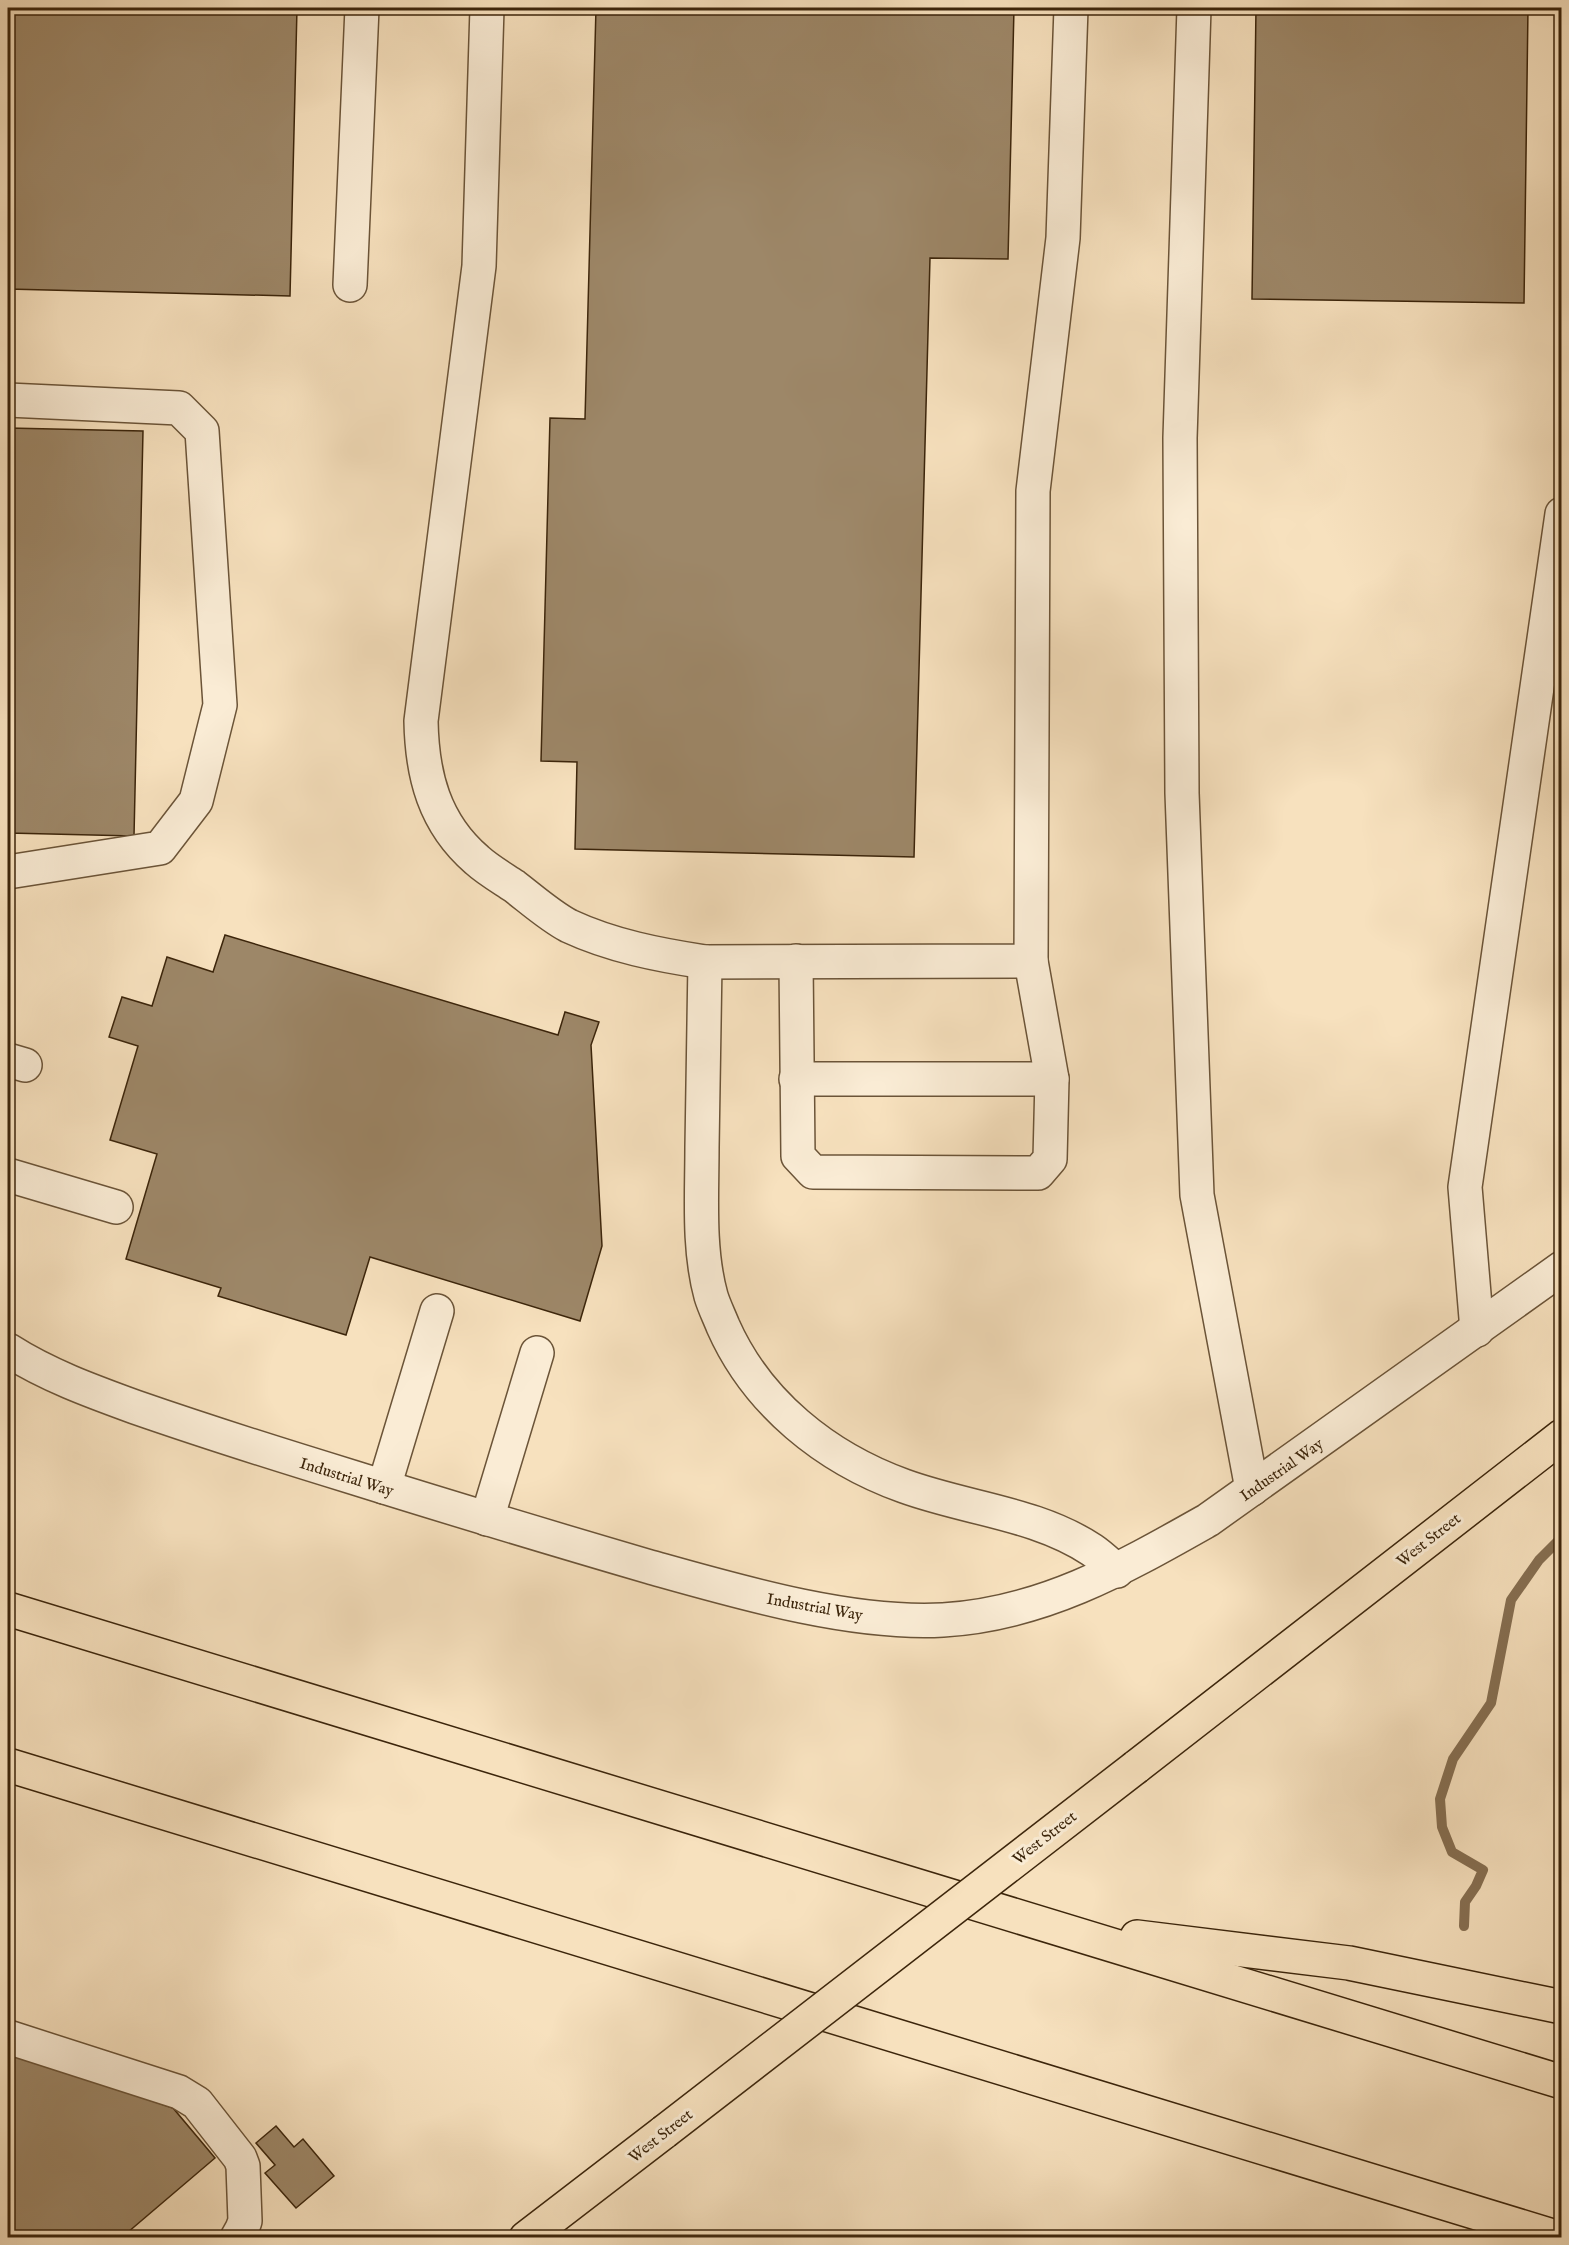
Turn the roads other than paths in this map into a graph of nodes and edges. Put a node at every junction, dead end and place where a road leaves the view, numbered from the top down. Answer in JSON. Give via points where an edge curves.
{"nodes":[{"id":1,"x":362,"y":8,"type":"edge"},
{"id":2,"x":487,"y":8,"type":"edge"},
{"id":3,"x":1071,"y":8,"type":"edge"},
{"id":4,"x":1194,"y":8,"type":"edge"},
{"id":5,"x":350,"y":285,"type":"dead end"},
{"id":6,"x":8,"y":400,"type":"edge"},
{"id":7,"x":1562,"y":514,"type":"edge"},
{"id":8,"x":8,"y":872,"type":"edge"},
{"id":9,"x":1031,"y":961,"type":"junction"},
{"id":10,"x":705,"y":962,"type":"junction"},
{"id":11,"x":796,"y":962,"type":"junction"},
{"id":12,"x":796,"y":1079,"type":"junction"},
{"id":13,"x":1052,"y":1079,"type":"junction"},
{"id":14,"x":8,"y":1175,"type":"edge"},
{"id":15,"x":116,"y":1207,"type":"dead end"},
{"id":16,"x":1562,"y":1268,"type":"edge"},
{"id":17,"x":437,"y":1311,"type":"dead end"},
{"id":18,"x":1477,"y":1330,"type":"junction"},
{"id":19,"x":8,"y":1350,"type":"edge"},
{"id":20,"x":537,"y":1353,"type":"dead end"},
{"id":21,"x":1562,"y":1436,"type":"edge"},
{"id":22,"x":384,"y":1487,"type":"junction"},
{"id":23,"x":1252,"y":1489,"type":"junction"},
{"id":24,"x":487,"y":1519,"type":"junction"},
{"id":25,"x":1117,"y":1571,"type":"junction"},
{"id":26,"x":8,"y":1609,"type":"edge"},
{"id":27,"x":8,"y":1765,"type":"edge"},
{"id":28,"x":1050,"y":1926,"type":"junction"},
{"id":29,"x":1562,"y":2007,"type":"edge"},
{"id":30,"x":8,"y":2037,"type":"edge"},
{"id":31,"x":1562,"y":2082,"type":"edge"},
{"id":32,"x":237,"y":2238,"type":"edge"},
{"id":33,"x":526,"y":2238,"type":"edge"},
{"id":34,"x":1559,"y":2238,"type":"edge"}],
"edges":[{"from":1,"to":5,"type":"street"},
{"from":2,"to":10,"type":"street","via":[[479,266],[422,721],[425,771],[441,816],[457,839],[476,859],[568,925],[653,954]]},
{"from":3,"to":9,"type":"street","via":[[1063,238],[1033,491]]},
{"from":4,"to":23,"type":"street","via":[[1180,438],[1182,794],[1197,1184]]},
{"from":6,"to":8,"type":"street","via":[[179,408],[202,431],[220,705],[196,801],[160,848]]},
{"from":7,"to":18,"type":"street","via":[[1465,1187]]},
{"from":9,"to":11,"type":"street"},
{"from":9,"to":13,"type":"street"},
{"from":10,"to":11,"type":"street"},
{"from":10,"to":25,"type":"street","via":[[703,1248],[711,1297],[734,1349],[764,1392],[805,1433],[856,1466],[905,1487],[1026,1519],[1093,1550]]},
{"from":11,"to":12,"type":"street"},
{"from":12,"to":13,"type":"street"},
{"from":12,"to":13,"type":"street","via":[[798,1156],[813,1172],[1038,1173],[1050,1159]]},
{"from":14,"to":15,"type":"street"},
{"from":16,"to":18,"type":"street","name":"Industrial Way"},
{"from":17,"to":22,"type":"street"},
{"from":18,"to":23,"type":"street","name":"Industrial Way"},
{"from":19,"to":22,"type":"street","name":"Industrial Way","via":[[57,1376],[114,1399]]},
{"from":20,"to":24,"type":"street"},
{"from":21,"to":33,"type":"main road","name":"West Street","bridge":true},
{"from":22,"to":24,"type":"street","name":"Industrial Way"},
{"from":23,"to":25,"type":"street","name":"Industrial Way","via":[[1208,1520]]},
{"from":24,"to":25,"type":"street","name":"Industrial Way","via":[[711,1584],[883,1617],[943,1620],[1004,1612],[1044,1601]]},
{"from":26,"to":28,"type":"main road"},
{"from":27,"to":34,"type":"main road"},
{"from":28,"to":29,"type":"main road","via":[[1349,1963]]},
{"from":28,"to":31,"type":"main road"},
{"from":30,"to":32,"type":"street","via":[[179,2092],[197,2103],[243,2166],[245,2221]]}]}
